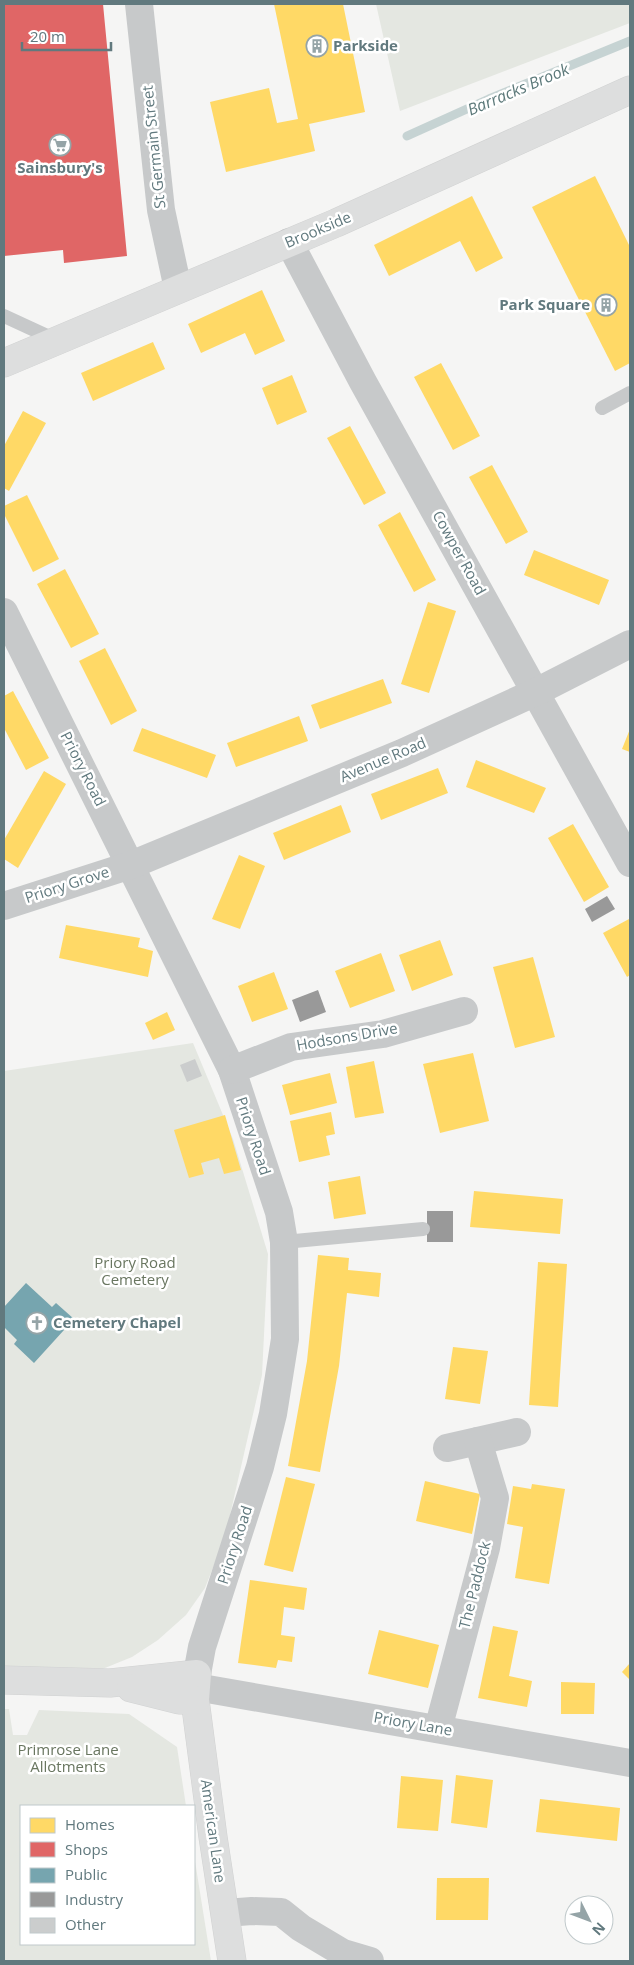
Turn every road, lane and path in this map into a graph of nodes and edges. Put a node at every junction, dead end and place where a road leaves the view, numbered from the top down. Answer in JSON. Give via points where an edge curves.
{"nodes":[{"id":1,"x":139,"y":4,"type":"edge"},
{"id":2,"x":630,"y":90,"type":"edge"},
{"id":3,"x":289,"y":242,"type":"junction"},
{"id":4,"x":178,"y":289,"type":"junction"},
{"id":5,"x":4,"y":316,"type":"edge"},
{"id":6,"x":57,"y":340,"type":"junction"},
{"id":7,"x":4,"y":364,"type":"edge"},
{"id":8,"x":630,"y":393,"type":"edge"},
{"id":9,"x":602,"y":408,"type":"dead end"},
{"id":10,"x":4,"y":612,"type":"edge"},
{"id":11,"x":630,"y":644,"type":"edge"},
{"id":12,"x":536,"y":692,"type":"junction"},
{"id":13,"x":630,"y":863,"type":"edge"},
{"id":14,"x":131,"y":865,"type":"junction"},
{"id":15,"x":4,"y":906,"type":"edge"},
{"id":16,"x":469,"y":1009,"type":"dead end"},
{"id":17,"x":232,"y":1070,"type":"junction"},
{"id":18,"x":423,"y":1229,"type":"dead end"},
{"id":19,"x":284,"y":1242,"type":"junction"},
{"id":20,"x":517,"y":1432,"type":"dead end"},
{"id":21,"x":478,"y":1441,"type":"junction"},
{"id":22,"x":448,"y":1448,"type":"dead end"},
{"id":23,"x":4,"y":1680,"type":"edge"},
{"id":24,"x":196,"y":1687,"type":"junction"},
{"id":25,"x":438,"y":1729,"type":"junction"},
{"id":26,"x":630,"y":1762,"type":"edge"},
{"id":27,"x":225,"y":1913,"type":"junction"},
{"id":28,"x":232,"y":1961,"type":"edge"},
{"id":29,"x":370,"y":1961,"type":"edge"}],
"edges":[{"from":1,"to":4,"type":"street","name":"St Germain Street","via":[[161,210]]},
{"from":2,"to":3,"type":"main road","name":"Brookside"},
{"from":3,"to":4,"type":"main road","name":"Brookside"},
{"from":3,"to":12,"type":"street","name":"Cowper Road"},
{"from":4,"to":6,"type":"main road","name":"Brookside"},
{"from":5,"to":6,"type":"lane"},
{"from":6,"to":7,"type":"main road","name":"Brookside"},
{"from":8,"to":9,"type":"lane"},
{"from":10,"to":14,"type":"street","name":"Priory Road"},
{"from":11,"to":12,"type":"street","name":"Avenue Road"},
{"from":12,"to":13,"type":"street","name":"Cowper Road"},
{"from":12,"to":14,"type":"street","name":"Avenue Road","via":[[402,753]]},
{"from":14,"to":15,"type":"street","name":"Priory Grove"},
{"from":14,"to":17,"type":"street","name":"Priory Road"},
{"from":16,"to":17,"type":"street","name":"Hodsons Drive","via":[[383,1034],[291,1046]]},
{"from":17,"to":19,"type":"street","name":"Priory Road","via":[[279,1212]]},
{"from":18,"to":19,"type":"lane"},
{"from":19,"to":24,"type":"street","name":"Priory Road","via":[[285,1339],[273,1414],[260,1467],[202,1646]]},
{"from":20,"to":21,"type":"street"},
{"from":21,"to":22,"type":"street"},
{"from":21,"to":25,"type":"street","name":"The Paddock","via":[[495,1498],[486,1548]]},
{"from":23,"to":24,"type":"main road","via":[[110,1683],[179,1700]]},
{"from":24,"to":25,"type":"street","name":"Priory Lane"},
{"from":24,"to":27,"type":"main road","name":"American Lane"},
{"from":25,"to":26,"type":"street","name":"Priory Lane"},
{"from":27,"to":28,"type":"main road","name":"American Lane"},
{"from":27,"to":29,"type":"street","via":[[252,1910],[280,1912],[343,1953]]}]}
